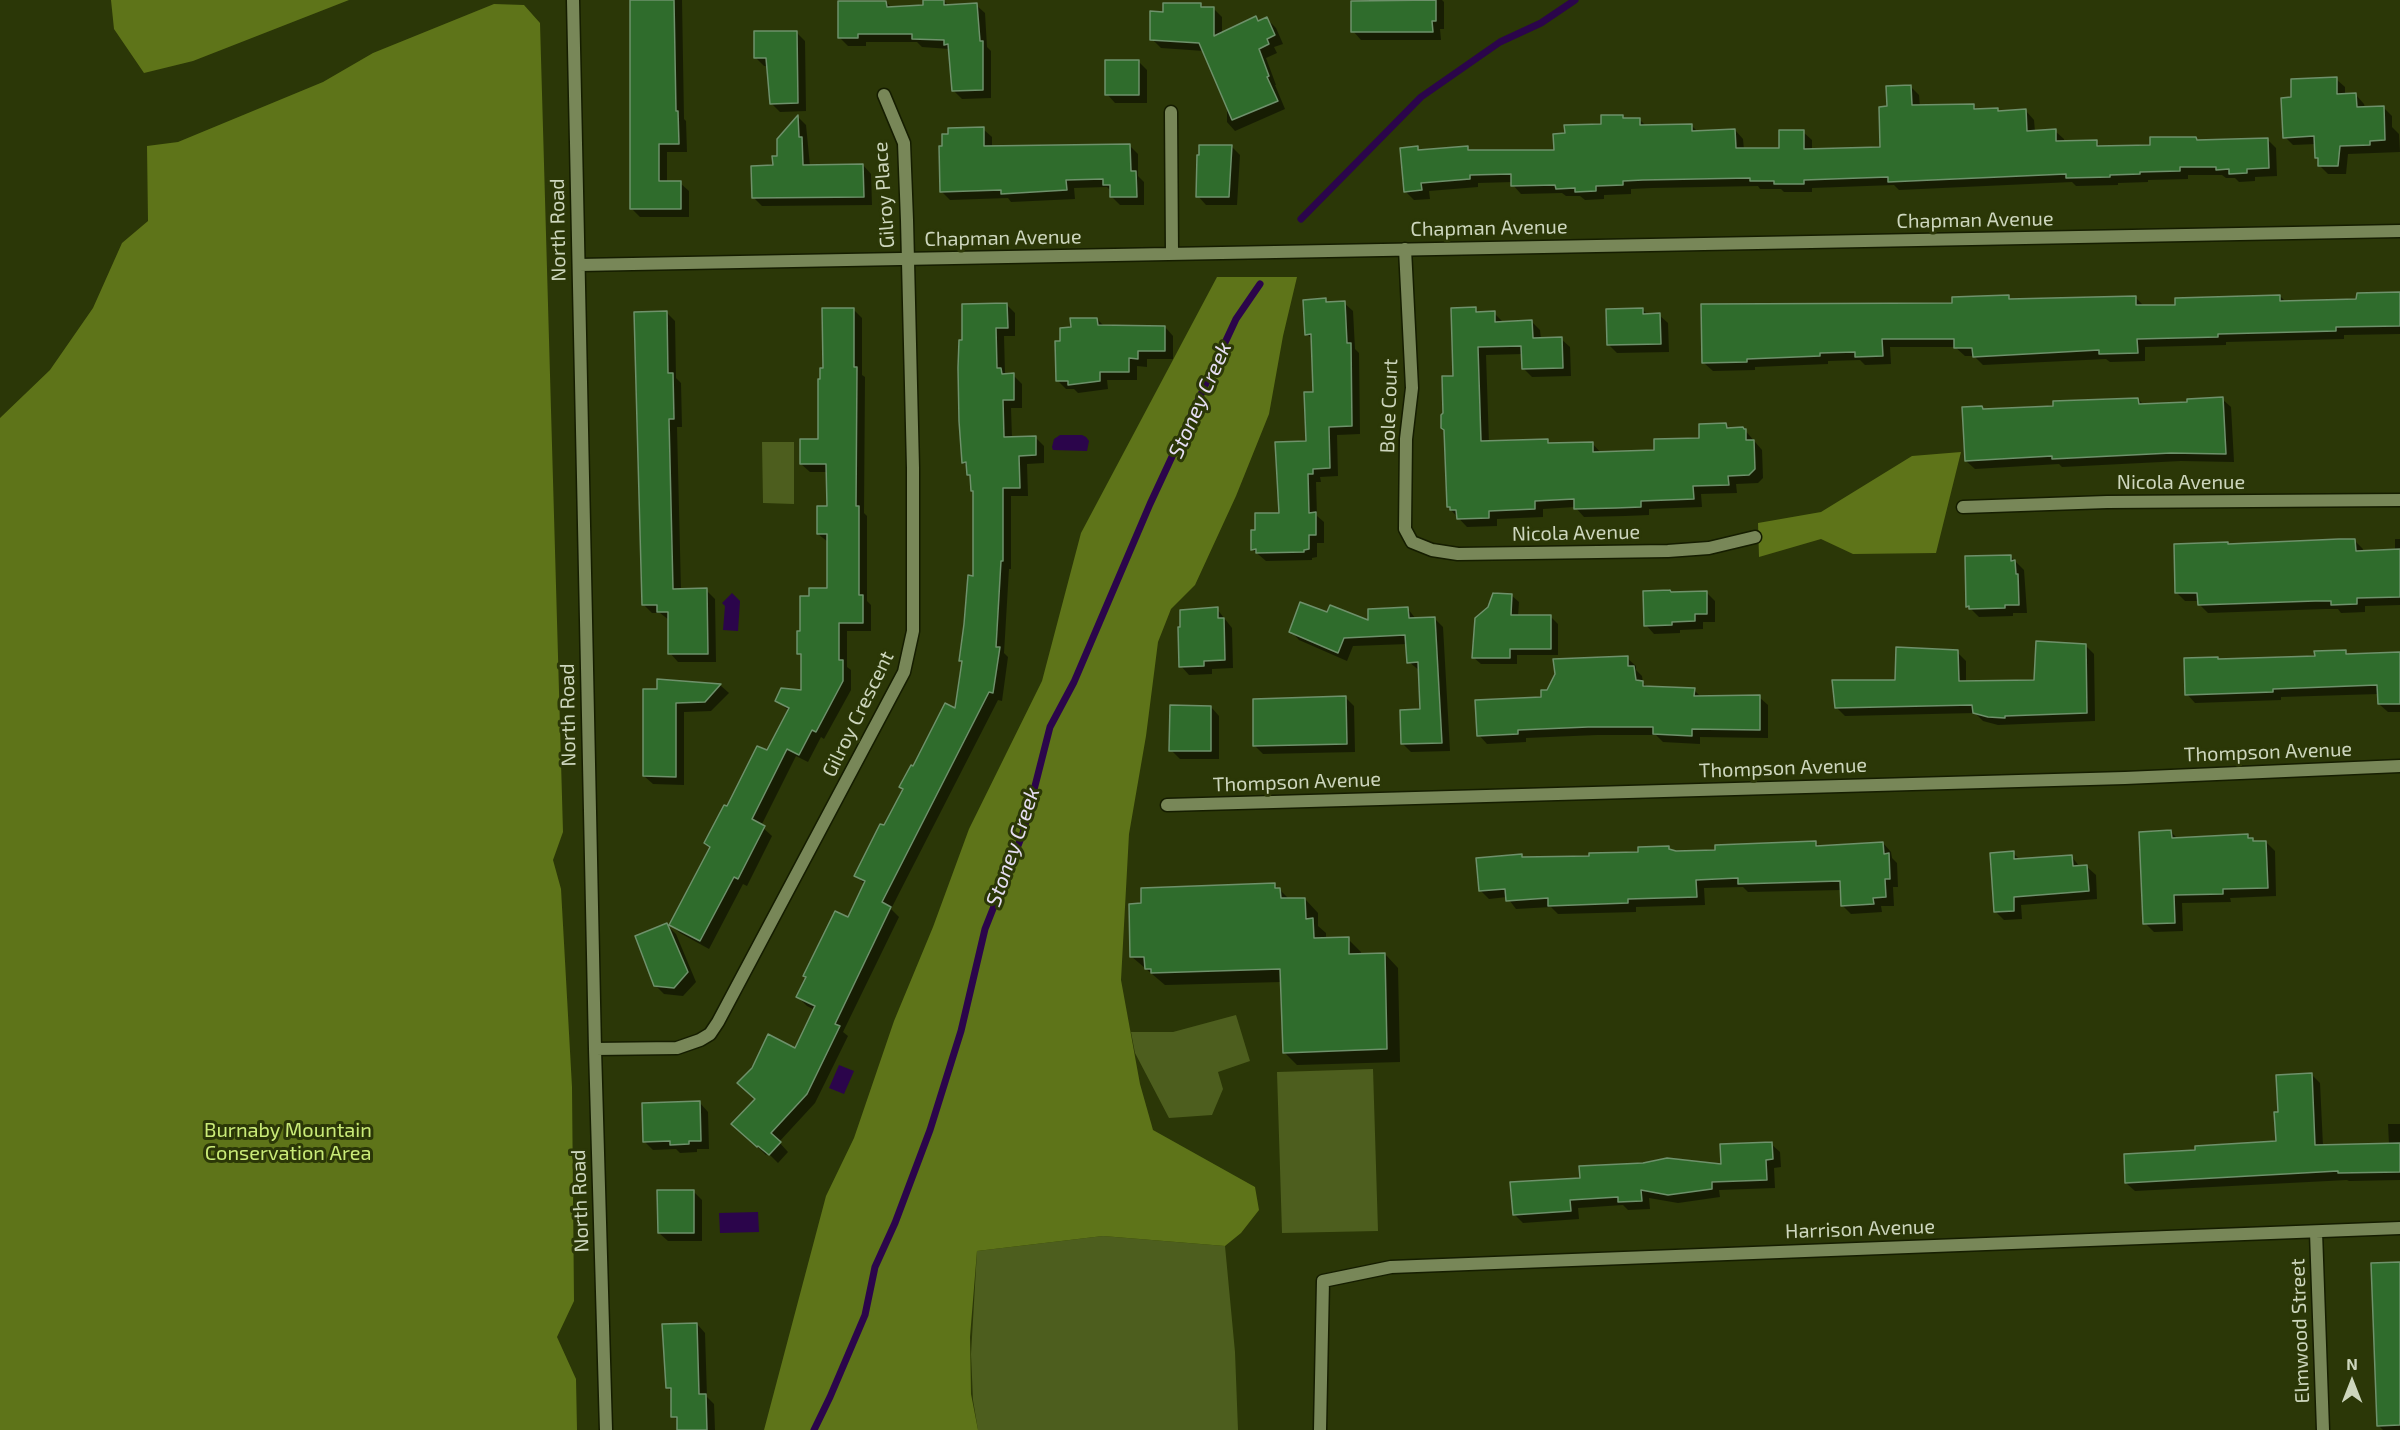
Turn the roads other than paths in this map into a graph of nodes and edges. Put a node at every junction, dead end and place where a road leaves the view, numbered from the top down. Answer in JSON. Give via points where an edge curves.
{"nodes":[{"id":1,"x":573,"y":0,"type":"edge"},
{"id":2,"x":884,"y":95,"type":"dead end"},
{"id":3,"x":1171,"y":112,"type":"dead end"},
{"id":4,"x":2400,"y":231,"type":"edge"},
{"id":5,"x":1405,"y":249,"type":"junction"},
{"id":6,"x":1172,"y":253,"type":"junction"},
{"id":7,"x":908,"y":260,"type":"junction"},
{"id":8,"x":579,"y":265,"type":"junction"},
{"id":9,"x":2400,"y":500,"type":"edge"},
{"id":10,"x":1963,"y":507,"type":"dead end"},
{"id":11,"x":1405,"y":529,"type":"joint"},
{"id":12,"x":1755,"y":537,"type":"dead end"},
{"id":13,"x":2400,"y":766,"type":"edge"},
{"id":14,"x":1167,"y":805,"type":"dead end"},
{"id":15,"x":595,"y":1049,"type":"junction"},
{"id":16,"x":2400,"y":1228,"type":"edge"},
{"id":17,"x":2316,"y":1232,"type":"junction"},
{"id":18,"x":606,"y":1430,"type":"edge"},
{"id":19,"x":1320,"y":1430,"type":"edge"},
{"id":20,"x":2323,"y":1430,"type":"edge"}],
"edges":[{"from":1,"to":8,"type":"street","name":"North Road"},
{"from":2,"to":7,"type":"street","name":"Gilroy Place","via":[[904,143]]},
{"from":3,"to":6,"type":"street"},
{"from":4,"to":5,"type":"street","name":"Chapman Avenue"},
{"from":5,"to":6,"type":"street","name":"Chapman Avenue"},
{"from":5,"to":11,"type":"street","name":"Bole Court","via":[[1412,387],[1406,439]]},
{"from":6,"to":7,"type":"street","name":"Chapman Avenue"},
{"from":7,"to":8,"type":"street","name":"Chapman Avenue"},
{"from":7,"to":15,"type":"street","name":"Gilroy Crescent","via":[[913,631],[904,672],[710,1034],[677,1048]]},
{"from":8,"to":15,"type":"street","name":"North Road"},
{"from":9,"to":10,"type":"street","name":"Nicola Avenue"},
{"from":11,"to":12,"type":"street","name":"Nicola Avenue","via":[[1412,542],[1458,554],[1668,551],[1709,548]]},
{"from":13,"to":14,"type":"street","name":"Thompson Avenue","via":[[2125,778]]},
{"from":15,"to":18,"type":"street","name":"North Road"},
{"from":16,"to":17,"type":"street","name":"Harrison Avenue"},
{"from":17,"to":19,"type":"street","name":"Harrison Avenue","via":[[1392,1267],[1323,1281]]},
{"from":17,"to":20,"type":"street","name":"Elmwood Street"}]}
